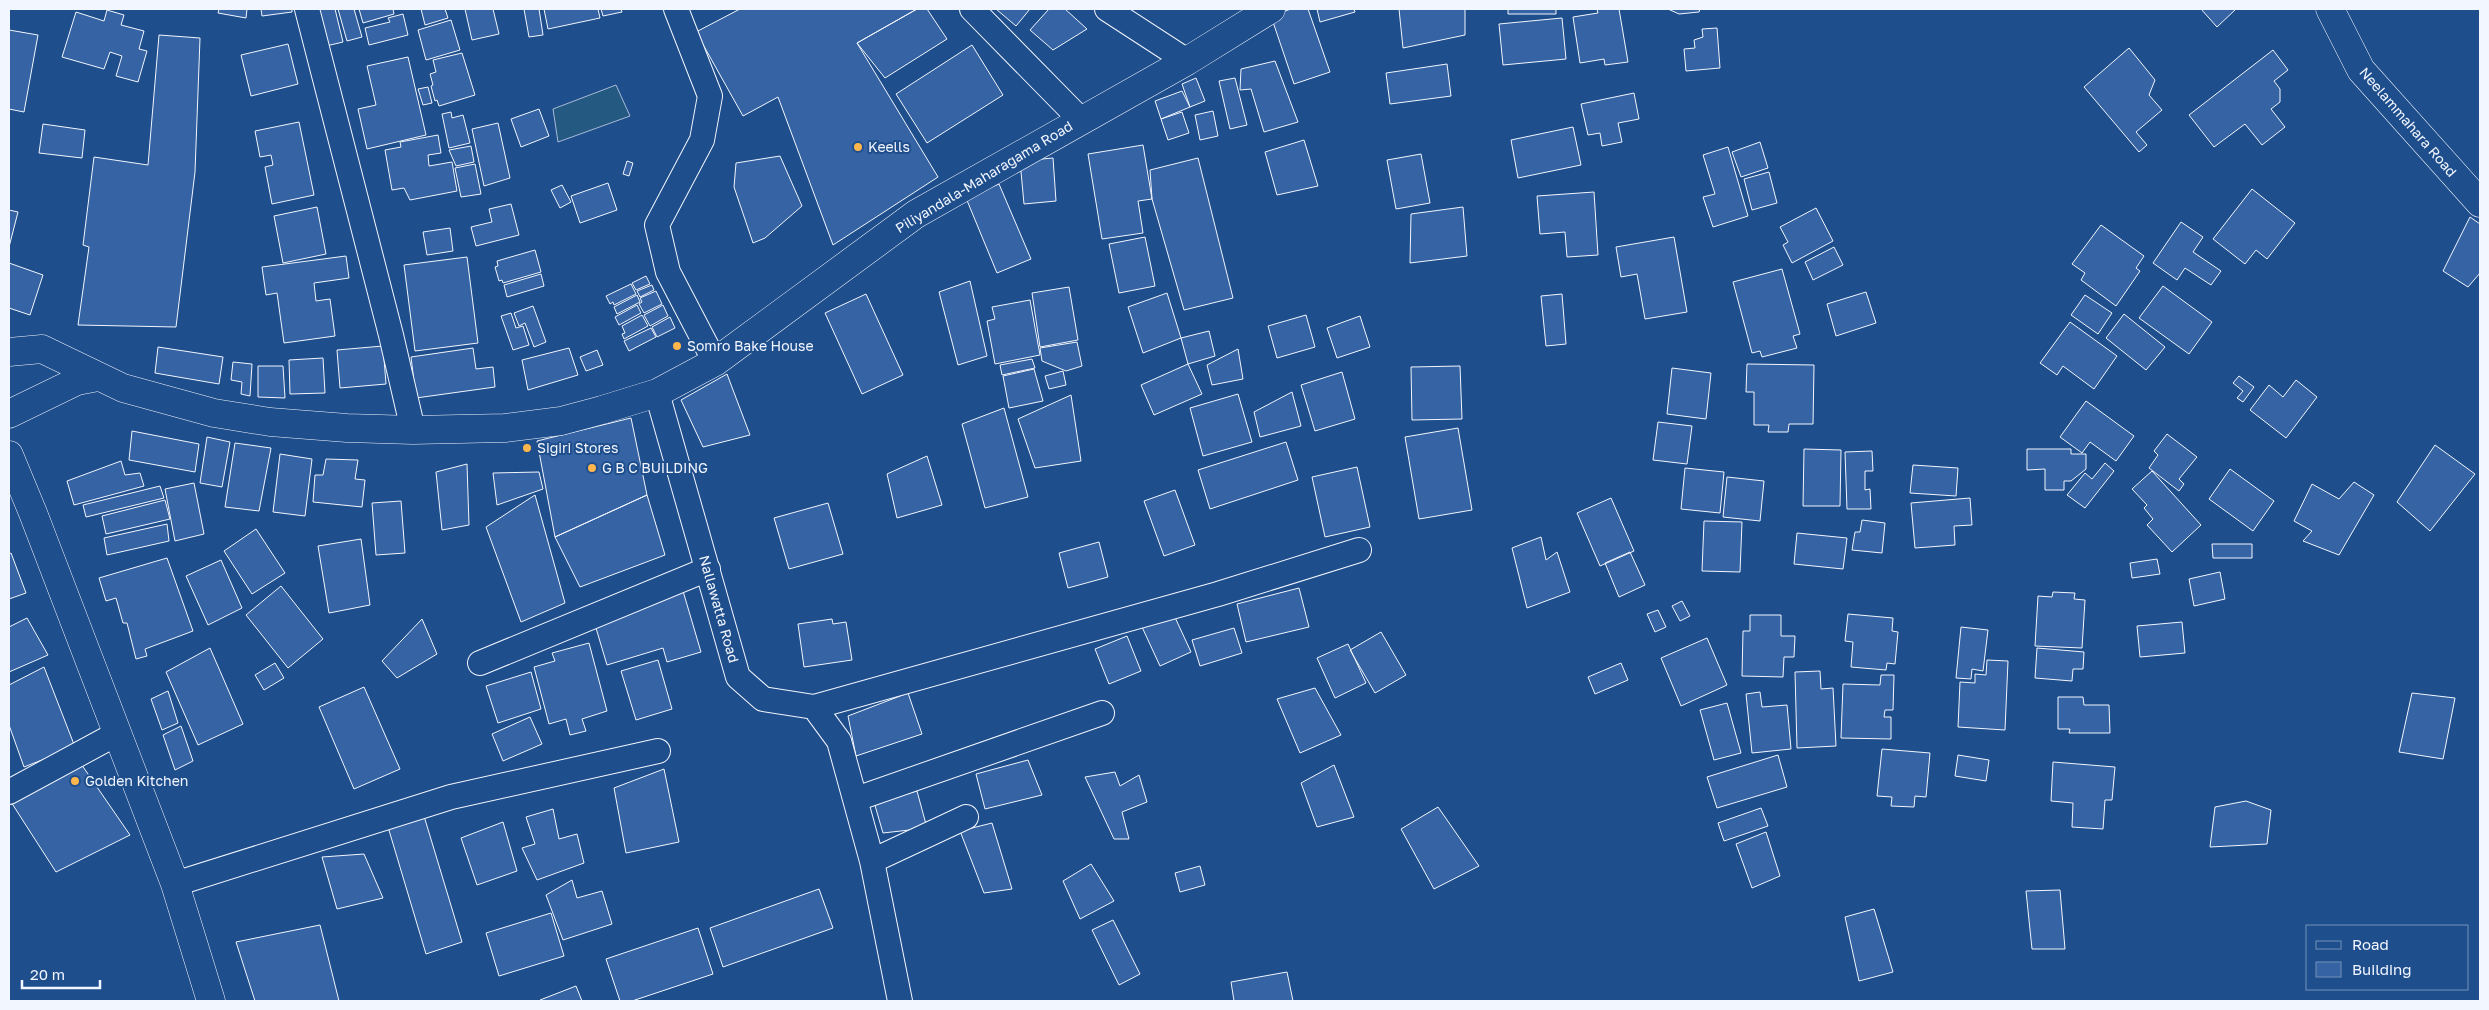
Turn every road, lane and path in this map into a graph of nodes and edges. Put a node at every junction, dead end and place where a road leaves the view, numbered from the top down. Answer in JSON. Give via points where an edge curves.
{"nodes":[{"id":1,"x":307,"y":9,"type":"edge"},
{"id":2,"x":676,"y":9,"type":"edge"},
{"id":3,"x":972,"y":9,"type":"edge"},
{"id":4,"x":1107,"y":9,"type":"edge"},
{"id":5,"x":1271,"y":9,"type":"edge"},
{"id":6,"x":2330,"y":9,"type":"edge"},
{"id":7,"x":1187,"y":61,"type":"junction"},
{"id":8,"x":1082,"y":120,"type":"junction"},
{"id":9,"x":2480,"y":203,"type":"edge"},
{"id":10,"x":9,"y":352,"type":"edge"},
{"id":11,"x":716,"y":362,"type":"junction"},
{"id":12,"x":98,"y":377,"type":"junction"},
{"id":13,"x":657,"y":393,"type":"junction"},
{"id":14,"x":9,"y":414,"type":"edge"},
{"id":15,"x":413,"y":430,"type":"junction"},
{"id":16,"x":9,"y":456,"type":"edge"},
{"id":17,"x":1359,"y":550,"type":"dead end"},
{"id":18,"x":708,"y":569,"type":"junction"},
{"id":19,"x":480,"y":663,"type":"dead end"},
{"id":20,"x":814,"y":706,"type":"junction"},
{"id":21,"x":1102,"y":714,"type":"dead end"},
{"id":22,"x":118,"y":733,"type":"junction"},
{"id":23,"x":658,"y":751,"type":"dead end"},
{"id":24,"x":9,"y":792,"type":"edge"},
{"id":25,"x":856,"y":799,"type":"junction"},
{"id":26,"x":966,"y":817,"type":"dead end"},
{"id":27,"x":872,"y":861,"type":"junction"},
{"id":28,"x":175,"y":884,"type":"junction"},
{"id":29,"x":209,"y":1000,"type":"edge"},
{"id":30,"x":900,"y":1001,"type":"edge"}],
"edges":[{"from":1,"to":15,"type":"street"},
{"from":2,"to":11,"type":"street","via":[[710,96],[702,140],[657,225],[668,272]]},
{"from":3,"to":8,"type":"street"},
{"from":4,"to":7,"type":"street"},
{"from":5,"to":7,"type":"main road","name":"Piliyandala-Maharagama Road"},
{"from":6,"to":9,"type":"main road","name":"Neelammahara Road","via":[[2361,70]]},
{"from":7,"to":8,"type":"main road","name":"Piliyandala-Maharagama Road"},
{"from":8,"to":11,"type":"main road","name":"Piliyandala-Maharagama Road","via":[[916,214]]},
{"from":10,"to":12,"type":"main road","name":"Piliyandala-Maharagama Road","via":[[42,350]]},
{"from":11,"to":13,"type":"main road","name":"Piliyandala-Maharagama Road"},
{"from":12,"to":14,"type":"main road","via":[[78,381]]},
{"from":12,"to":15,"type":"main road","name":"Piliyandala-Maharagama Road","via":[[123,388],[214,413],[270,422]]},
{"from":13,"to":15,"type":"main road","name":"Piliyandala-Maharagama Road","via":[[561,421],[505,428]]},
{"from":13,"to":18,"type":"street","name":"Nallawatta Road"},
{"from":16,"to":22,"type":"main road"},
{"from":17,"to":20,"type":"street","via":[[1218,594]]},
{"from":18,"to":19,"type":"street"},
{"from":18,"to":20,"type":"street","name":"Nallawatta Road","via":[[738,677],[763,699]]},
{"from":20,"to":25,"type":"street","via":[[839,741]]},
{"from":21,"to":25,"type":"street"},
{"from":22,"to":24,"type":"street"},
{"from":22,"to":28,"type":"main road"},
{"from":23,"to":28,"type":"street","via":[[451,798]]},
{"from":25,"to":27,"type":"street"},
{"from":26,"to":27,"type":"street"},
{"from":27,"to":30,"type":"street"},
{"from":28,"to":29,"type":"main road"}]}
